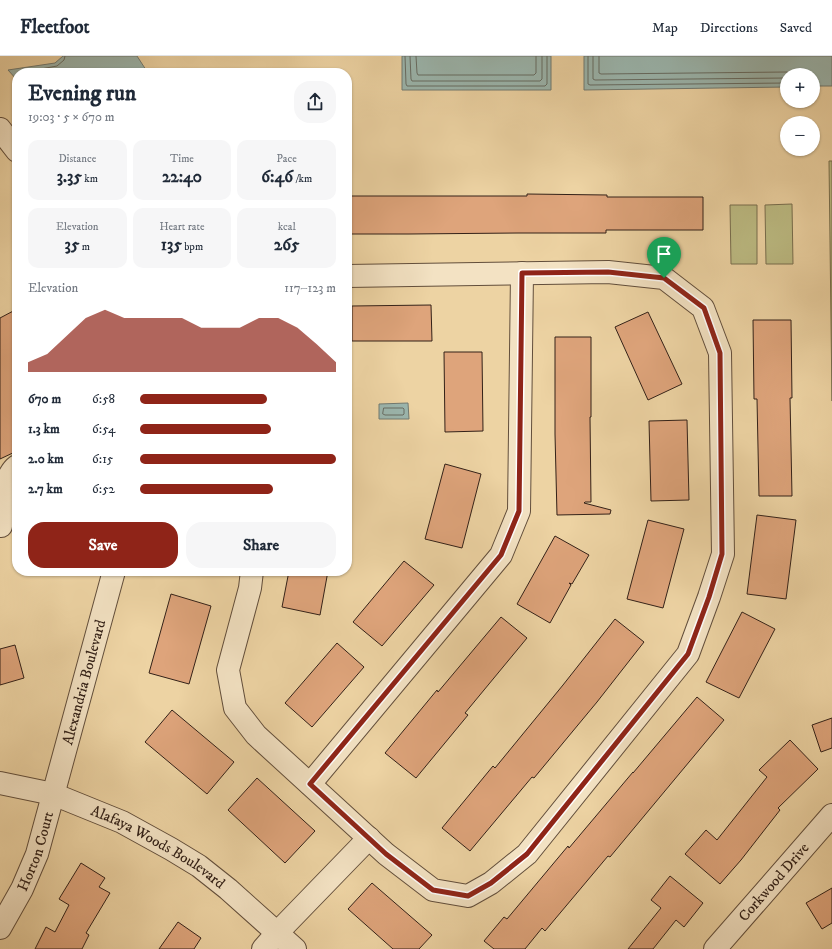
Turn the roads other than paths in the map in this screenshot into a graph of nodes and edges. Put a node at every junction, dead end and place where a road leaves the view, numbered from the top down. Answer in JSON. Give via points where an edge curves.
{"nodes":[{"id":1,"x":0,"y":129,"type":"edge"},
{"id":2,"x":12,"y":145,"type":"edge"},
{"id":3,"x":522,"y":273,"type":"junction"},
{"id":4,"x":352,"y":276,"type":"edge"},
{"id":5,"x":12,"y":471,"type":"edge"},
{"id":6,"x":6,"y":526,"type":"edge"},
{"id":7,"x":113,"y":576,"type":"edge"},
{"id":8,"x":251,"y":576,"type":"edge"},
{"id":9,"x":0,"y":783,"type":"edge"},
{"id":10,"x":310,"y":784,"type":"junction"},
{"id":11,"x":54,"y":794,"type":"junction"},
{"id":12,"x":831,"y":816,"type":"edge"},
{"id":13,"x":369,"y":838,"type":"junction"},
{"id":14,"x":0,"y":928,"type":"edge"},
{"id":15,"x":277,"y":933,"type":"junction"},
{"id":16,"x":263,"y":949,"type":"edge"},
{"id":17,"x":295,"y":949,"type":"edge"},
{"id":18,"x":715,"y":949,"type":"edge"}],
"edges":[{"from":1,"to":2,"type":"street"},
{"from":3,"to":4,"type":"street"},
{"from":3,"to":10,"type":"street","via":[[519,511],[501,555]]},
{"from":3,"to":13,"type":"street","via":[[608,272],[664,278],[704,308],[720,353],[722,554],[688,654],[527,854],[491,883],[468,896],[433,890]]},
{"from":5,"to":6,"type":"street","via":[[6,484]]},
{"from":7,"to":11,"type":"street","name":"Alexandria Boulevard"},
{"from":8,"to":10,"type":"street","via":[[228,670],[235,708],[256,735]]},
{"from":9,"to":11,"type":"street","name":"Alafaya Woods Boulevard"},
{"from":10,"to":13,"type":"street"},
{"from":11,"to":14,"type":"street","name":"Horton Court","via":[[37,854],[22,889]]},
{"from":11,"to":15,"type":"street","name":"Alafaya Woods Boulevard","via":[[122,822],[188,859],[228,889]]},
{"from":12,"to":18,"type":"street","name":"Corkwood Drive"},
{"from":13,"to":15,"type":"street"},
{"from":15,"to":16,"type":"street"},
{"from":15,"to":17,"type":"street","name":"Alafaya Woods Boulevard"}]}
